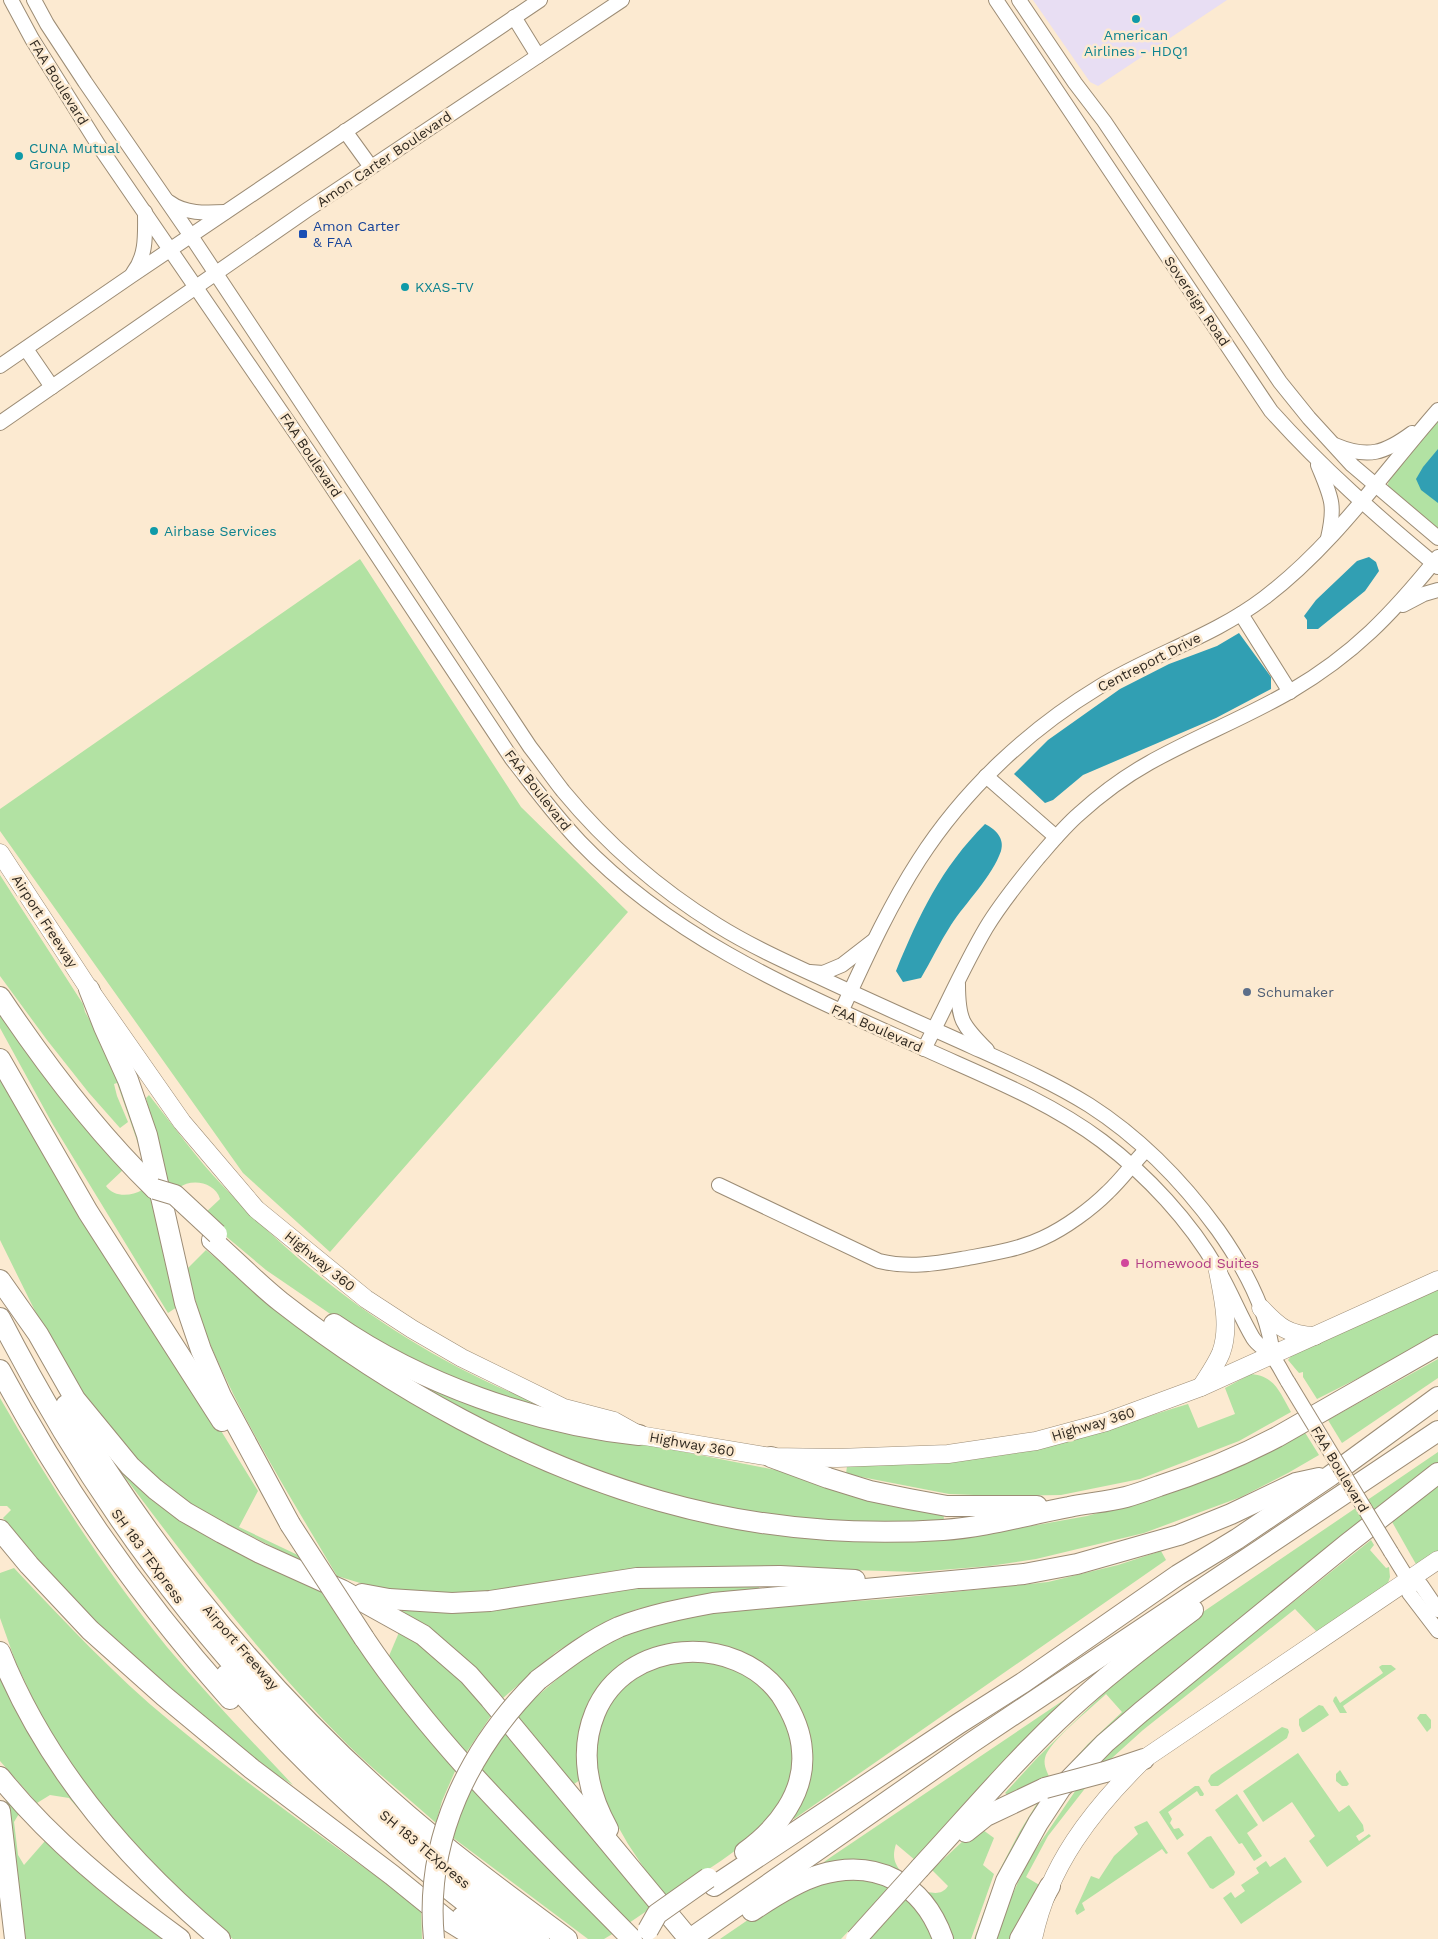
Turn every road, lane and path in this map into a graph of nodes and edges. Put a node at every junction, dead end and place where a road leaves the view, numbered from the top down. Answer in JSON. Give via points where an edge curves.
{"nodes":[{"id":1,"x":10,"y":0,"type":"edge"},
{"id":2,"x":34,"y":0,"type":"edge"},
{"id":3,"x":540,"y":0,"type":"edge"},
{"id":4,"x":622,"y":0,"type":"edge"},
{"id":5,"x":996,"y":0,"type":"edge"},
{"id":6,"x":1019,"y":0,"type":"edge"},
{"id":7,"x":514,"y":17,"type":"junction"},
{"id":8,"x":538,"y":56,"type":"junction"},
{"id":9,"x":345,"y":131,"type":"junction"},
{"id":10,"x":371,"y":167,"type":"junction"},
{"id":11,"x":164,"y":197,"type":"junction"},
{"id":12,"x":145,"y":212,"type":"junction"},
{"id":13,"x":226,"y":212,"type":"junction"},
{"id":14,"x":191,"y":236,"type":"junction"},
{"id":15,"x":171,"y":249,"type":"junction"},
{"id":16,"x":215,"y":274,"type":"junction"},
{"id":17,"x":131,"y":276,"type":"junction"},
{"id":18,"x":196,"y":287,"type":"junction"},
{"id":19,"x":26,"y":349,"type":"junction"},
{"id":20,"x":0,"y":366,"type":"edge"},
{"id":21,"x":52,"y":387,"type":"junction"},
{"id":22,"x":1433,"y":415,"type":"edge"},
{"id":23,"x":0,"y":423,"type":"edge"},
{"id":24,"x":1332,"y":443,"type":"junction"},
{"id":25,"x":1316,"y":460,"type":"junction"},
{"id":26,"x":1375,"y":485,"type":"junction"},
{"id":27,"x":1362,"y":501,"type":"junction"},
{"id":28,"x":1438,"y":538,"type":"edge"},
{"id":29,"x":392,"y":539,"type":"junction"},
{"id":30,"x":1327,"y":541,"type":"junction"},
{"id":31,"x":375,"y":551,"type":"junction"},
{"id":32,"x":1436,"y":562,"type":"edge"},
{"id":33,"x":1438,"y":590,"type":"edge"},
{"id":34,"x":1394,"y":610,"type":"junction"},
{"id":35,"x":1241,"y":614,"type":"junction"},
{"id":36,"x":1290,"y":692,"type":"junction"},
{"id":37,"x":986,"y":776,"type":"junction"},
{"id":38,"x":1056,"y":837,"type":"junction"},
{"id":39,"x":0,"y":852,"type":"edge"},
{"id":40,"x":632,"y":862,"type":"junction"},
{"id":41,"x":619,"y":878,"type":"junction"},
{"id":42,"x":876,"y":938,"type":"junction"},
{"id":43,"x":806,"y":971,"type":"junction"},
{"id":44,"x":958,"y":980,"type":"junction"},
{"id":45,"x":89,"y":988,"type":"junction"},
{"id":46,"x":850,"y":992,"type":"junction"},
{"id":47,"x":0,"y":997,"type":"edge"},
{"id":48,"x":841,"y":1012,"type":"junction"},
{"id":49,"x":934,"y":1029,"type":"junction"},
{"id":50,"x":924,"y":1049,"type":"junction"},
{"id":51,"x":993,"y":1056,"type":"junction"},
{"id":52,"x":0,"y":1058,"type":"edge"},
{"id":53,"x":1146,"y":1150,"type":"junction"},
{"id":54,"x":1130,"y":1165,"type":"junction"},
{"id":55,"x":719,"y":1185,"type":"dead end"},
{"id":56,"x":214,"y":1237,"type":"junction"},
{"id":57,"x":1216,"y":1266,"type":"junction"},
{"id":58,"x":1438,"y":1280,"type":"edge"},
{"id":59,"x":0,"y":1281,"type":"edge"},
{"id":60,"x":1262,"y":1308,"type":"junction"},
{"id":61,"x":0,"y":1318,"type":"edge"},
{"id":62,"x":1315,"y":1336,"type":"junction"},
{"id":63,"x":0,"y":1344,"type":"edge"},
{"id":64,"x":1438,"y":1345,"type":"edge"},
{"id":65,"x":1273,"y":1356,"type":"junction"},
{"id":66,"x":0,"y":1370,"type":"edge"},
{"id":67,"x":1202,"y":1387,"type":"junction"},
{"id":68,"x":1438,"y":1397,"type":"edge"},
{"id":69,"x":1438,"y":1431,"type":"edge"},
{"id":70,"x":639,"y":1435,"type":"junction"},
{"id":71,"x":771,"y":1457,"type":"junction"},
{"id":72,"x":1438,"y":1473,"type":"edge"},
{"id":73,"x":1330,"y":1476,"type":"junction"},
{"id":74,"x":275,"y":1499,"type":"junction"},
{"id":75,"x":1068,"y":1507,"type":"junction"},
{"id":76,"x":0,"y":1530,"type":"edge"},
{"id":77,"x":7,"y":1546,"type":"edge"},
{"id":78,"x":1438,"y":1560,"type":"edge"},
{"id":79,"x":1238,"y":1565,"type":"junction"},
{"id":80,"x":1409,"y":1581,"type":"junction"},
{"id":81,"x":919,"y":1584,"type":"junction"},
{"id":82,"x":342,"y":1590,"type":"junction"},
{"id":83,"x":1438,"y":1610,"type":"edge"},
{"id":84,"x":1438,"y":1630,"type":"edge"},
{"id":85,"x":0,"y":1652,"type":"edge"},
{"id":86,"x":1144,"y":1759,"type":"junction"},
{"id":87,"x":0,"y":1777,"type":"edge"},
{"id":88,"x":0,"y":1811,"type":"edge"},
{"id":89,"x":939,"y":1848,"type":"junction"},
{"id":90,"x":634,"y":1871,"type":"junction"},
{"id":91,"x":711,"y":1882,"type":"junction"},
{"id":92,"x":1050,"y":1886,"type":"junction"},
{"id":93,"x":734,"y":1915,"type":"junction"},
{"id":94,"x":0,"y":1916,"type":"edge"},
{"id":95,"x":639,"y":1936,"type":"edge"},
{"id":96,"x":8,"y":1939,"type":"edge"},
{"id":97,"x":15,"y":1939,"type":"edge"},
{"id":98,"x":180,"y":1939,"type":"edge"},
{"id":99,"x":220,"y":1939,"type":"edge"},
{"id":100,"x":434,"y":1939,"type":"edge"},
{"id":101,"x":477,"y":1939,"type":"edge"},
{"id":102,"x":490,"y":1939,"type":"edge"},
{"id":103,"x":513,"y":1939,"type":"edge"},
{"id":104,"x":539,"y":1939,"type":"edge"},
{"id":105,"x":566,"y":1939,"type":"edge"},
{"id":106,"x":690,"y":1939,"type":"edge"},
{"id":107,"x":709,"y":1939,"type":"edge"},
{"id":108,"x":856,"y":1939,"type":"edge"},
{"id":109,"x":943,"y":1939,"type":"edge"},
{"id":110,"x":986,"y":1939,"type":"edge"},
{"id":111,"x":1020,"y":1939,"type":"edge"},
{"id":112,"x":1033,"y":1939,"type":"edge"}],
"edges":[{"from":1,"to":12,"type":"street","name":"FAA Boulevard","via":[[99,146]]},
{"from":2,"to":11,"type":"street","name":"FAA Boulevard","via":[[84,82]]},
{"from":3,"to":7,"type":"street"},
{"from":4,"to":8,"type":"street","name":"Amon Carter Boulevard"},
{"from":5,"to":25,"type":"street","name":"Sovereign Road","via":[[1271,411]]},
{"from":6,"to":24,"type":"street","name":"Sovereign Road","via":[[1280,382]]},
{"from":7,"to":8,"type":"street"},
{"from":7,"to":9,"type":"street"},
{"from":8,"to":10,"type":"street","name":"Amon Carter Boulevard"},
{"from":9,"to":10,"type":"street"},
{"from":9,"to":13,"type":"street"},
{"from":10,"to":16,"type":"street","name":"Amon Carter Boulevard"},
{"from":11,"to":13,"type":"street","via":[[177,208],[192,212]]},
{"from":11,"to":14,"type":"street","name":"FAA Boulevard"},
{"from":12,"to":15,"type":"street","name":"FAA Boulevard"},
{"from":12,"to":17,"type":"street","via":[[143,252]]},
{"from":13,"to":14,"type":"street"},
{"from":14,"to":15,"type":"street"},
{"from":14,"to":16,"type":"street","name":"FAA Boulevard"},
{"from":15,"to":17,"type":"street"},
{"from":15,"to":18,"type":"street","name":"FAA Boulevard"},
{"from":16,"to":18,"type":"street","name":"Amon Carter Boulevard"},
{"from":16,"to":29,"type":"street","name":"FAA Boulevard"},
{"from":17,"to":19,"type":"street"},
{"from":18,"to":21,"type":"street","name":"Amon Carter Boulevard"},
{"from":18,"to":31,"type":"street","name":"FAA Boulevard"},
{"from":19,"to":20,"type":"street"},
{"from":19,"to":21,"type":"street"},
{"from":21,"to":23,"type":"street","name":"Amon Carter Boulevard"},
{"from":22,"to":24,"type":"street","via":[[1392,447],[1376,452],[1350,451]]},
{"from":22,"to":26,"type":"street","name":"Centreport Drive"},
{"from":24,"to":26,"type":"street","name":"Sovereign Road"},
{"from":25,"to":27,"type":"street","name":"Sovereign Road"},
{"from":25,"to":30,"type":"street","via":[[1333,507]]},
{"from":26,"to":27,"type":"street","name":"Centreport Drive"},
{"from":26,"to":28,"type":"street","name":"Sovereign Road"},
{"from":27,"to":30,"type":"street","name":"Centreport Drive"},
{"from":27,"to":32,"type":"street","name":"Sovereign Road"},
{"from":29,"to":31,"type":"street"},
{"from":29,"to":40,"type":"street","name":"FAA Boulevard","via":[[530,747],[597,829]]},
{"from":30,"to":35,"type":"street","name":"Centreport Drive","via":[[1284,583]]},
{"from":31,"to":41,"type":"street","name":"FAA Boulevard","via":[[512,759],[580,843]]},
{"from":32,"to":34,"type":"street"},
{"from":33,"to":34,"type":"street"},
{"from":34,"to":36,"type":"street","via":[[1355,648]]},
{"from":35,"to":36,"type":"street"},
{"from":35,"to":37,"type":"street","name":"Centreport Drive","via":[[1130,668],[1090,692],[1046,723]]},
{"from":36,"to":38,"type":"street","via":[[1148,763],[1104,793]]},
{"from":37,"to":38,"type":"street"},
{"from":37,"to":42,"type":"street","name":"Centreport Drive","via":[[919,860]]},
{"from":38,"to":44,"type":"street","via":[[1010,891]]},
{"from":39,"to":45,"type":"main road","name":"Airport Freeway"},
{"from":40,"to":41,"type":"street"},
{"from":40,"to":43,"type":"street","name":"FAA Boulevard","via":[[717,925]]},
{"from":41,"to":48,"type":"street","name":"FAA Boulevard","via":[[692,934],[760,974]]},
{"from":42,"to":43,"type":"street","via":[[842,965],[822,973]]},
{"from":42,"to":46,"type":"street","name":"Centreport Drive"},
{"from":43,"to":46,"type":"street","name":"FAA Boulevard"},
{"from":44,"to":49,"type":"street"},
{"from":44,"to":51,"type":"street","via":[[958,999],[964,1024]]},
{"from":45,"to":70,"type":"main road","name":"Highway 360","via":[[182,1122],[256,1208],[360,1293],[462,1358],[564,1408],[614,1420]]},
{"from":45,"to":74,"type":"highway","via":[[128,1080],[147,1135],[184,1304],[221,1396]]},
{"from":46,"to":48,"type":"street","name":"Centreport Drive"},
{"from":46,"to":49,"type":"street","name":"FAA Boulevard"},
{"from":47,"to":56,"type":"highway","via":[[71,1094],[128,1161],[155,1189]]},
{"from":48,"to":50,"type":"street","name":"FAA Boulevard"},
{"from":49,"to":50,"type":"street"},
{"from":49,"to":51,"type":"street","name":"FAA Boulevard"},
{"from":50,"to":54,"type":"street","name":"FAA Boulevard","via":[[1074,1121]]},
{"from":51,"to":53,"type":"street","name":"FAA Boulevard","via":[[1091,1106]]},
{"from":52,"to":74,"type":"highway","via":[[88,1212],[209,1403]]},
{"from":53,"to":54,"type":"street"},
{"from":53,"to":60,"type":"street","name":"FAA Boulevard","via":[[1185,1188],[1228,1244]]},
{"from":54,"to":55,"type":"street","via":[[1108,1192],[1069,1223],[1043,1238],[1002,1252],[907,1266],[879,1261]]},
{"from":54,"to":57,"type":"street","name":"FAA Boulevard","via":[[1180,1216]]},
{"from":56,"to":70,"type":"highway","via":[[344,1332],[461,1391],[540,1416]]},
{"from":56,"to":75,"type":"highway","via":[[279,1300],[329,1337],[437,1406],[561,1466],[662,1501],[769,1524],[876,1532],[986,1526]]},
{"from":57,"to":65,"type":"street","name":"FAA Boulevard","via":[[1255,1341]]},
{"from":57,"to":67,"type":"main road","via":[[1224,1303],[1225,1336],[1221,1352]]},
{"from":58,"to":62,"type":"main road","name":"Highway 360"},
{"from":59,"to":82,"type":"highway","via":[[38,1334],[75,1400],[130,1466],[155,1489],[222,1533]]},
{"from":59,"to":105,"type":"highway","name":"Airport Freeway","via":[[38,1356],[94,1451],[178,1572],[240,1647],[318,1732],[389,1799],[463,1861]]},
{"from":60,"to":62,"type":"main road","via":[[1286,1331]]},
{"from":60,"to":65,"type":"street","name":"FAA Boulevard","via":[[1271,1334]]},
{"from":61,"to":104,"type":"highway","name":"SH 183 TEXpress","via":[[93,1478],[138,1544],[214,1642],[311,1747],[360,1794],[447,1869]]},
{"from":62,"to":65,"type":"main road","name":"Highway 360"},
{"from":63,"to":103,"type":"highway","name":"SH 183 TEXpress","via":[[46,1426],[116,1535],[229,1679],[297,1753],[377,1830]]},
{"from":64,"to":75,"type":"highway","via":[[1277,1437],[1226,1461],[1126,1497]]},
{"from":65,"to":67,"type":"main road","name":"Highway 360"},
{"from":65,"to":80,"type":"street","name":"FAA Boulevard","bridge":true},
{"from":66,"to":102,"type":"highway","via":[[37,1436],[100,1534],[169,1628],[214,1682],[338,1811]]},
{"from":67,"to":71,"type":"main road","name":"Highway 360","via":[[1106,1422],[1036,1442],[891,1458]]},
{"from":68,"to":73,"type":"highway"},
{"from":69,"to":79,"type":"highway"},
{"from":70,"to":71,"type":"main road","name":"Highway 360"},
{"from":71,"to":75,"type":"highway","via":[[870,1491],[947,1506]]},
{"from":72,"to":110,"type":"highway","via":[[1141,1712],[1061,1788],[1006,1881]]},
{"from":73,"to":81,"type":"highway","via":[[1296,1482],[1179,1535],[1077,1564],[1024,1574]]},
{"from":73,"to":91,"type":"highway","via":[[1178,1575],[1024,1682]]},
{"from":74,"to":95,"type":"highway","bridge":true,"via":[[364,1638],[415,1709],[457,1759]]},
{"from":76,"to":77,"type":"highway"},
{"from":77,"to":101,"type":"highway","via":[[90,1630],[164,1696],[252,1769],[450,1922]]},
{"from":78,"to":80,"type":"main road"},
{"from":79,"to":89,"type":"highway","via":[[1222,1588],[1117,1667],[1068,1710]]},
{"from":79,"to":93,"type":"highway","via":[[971,1743]]},
{"from":80,"to":83,"type":"street","name":"FAA Boulevard","via":[[1421,1584]]},
{"from":80,"to":84,"type":"street","name":"FAA Boulevard","via":[[1409,1593]]},
{"from":80,"to":86,"type":"main road"},
{"from":81,"to":82,"type":"highway","via":[[780,1576],[668,1576],[608,1581],[490,1601],[452,1603],[389,1599]]},
{"from":81,"to":100,"type":"highway","bridge":true,"via":[[713,1603],[669,1611],[618,1628],[571,1654],[518,1700],[494,1729],[460,1787],[439,1856],[432,1924]]},
{"from":82,"to":90,"type":"highway","via":[[423,1636],[469,1675]]},
{"from":85,"to":99,"type":"highway","via":[[30,1720],[77,1790],[133,1857]]},
{"from":86,"to":89,"type":"highway","bridge":true,"via":[[1045,1788],[986,1816],[960,1839]]},
{"from":86,"to":92,"type":"main road","via":[[1083,1826]]},
{"from":87,"to":98,"type":"highway","via":[[44,1824],[114,1889]]},
{"from":88,"to":97,"type":"highway"},
{"from":89,"to":108,"type":"highway","bridge":true},
{"from":90,"to":91,"type":"highway","via":[[591,1792],[587,1748],[595,1712],[610,1689],[637,1666],[671,1654],[707,1652],[747,1664],[776,1689],[796,1724],[803,1757],[798,1785],[786,1811],[764,1837]]},
{"from":90,"to":106,"type":"highway"},
{"from":91,"to":95,"type":"highway"},
{"from":92,"to":111,"type":"highway"},
{"from":92,"to":112,"type":"main road"},
{"from":93,"to":106,"type":"highway"},
{"from":93,"to":107,"type":"highway"},
{"from":93,"to":109,"type":"highway","via":[[817,1876],[840,1870],[858,1870],[890,1876],[907,1887],[930,1911]]},
{"from":94,"to":96,"type":"highway"}]}
